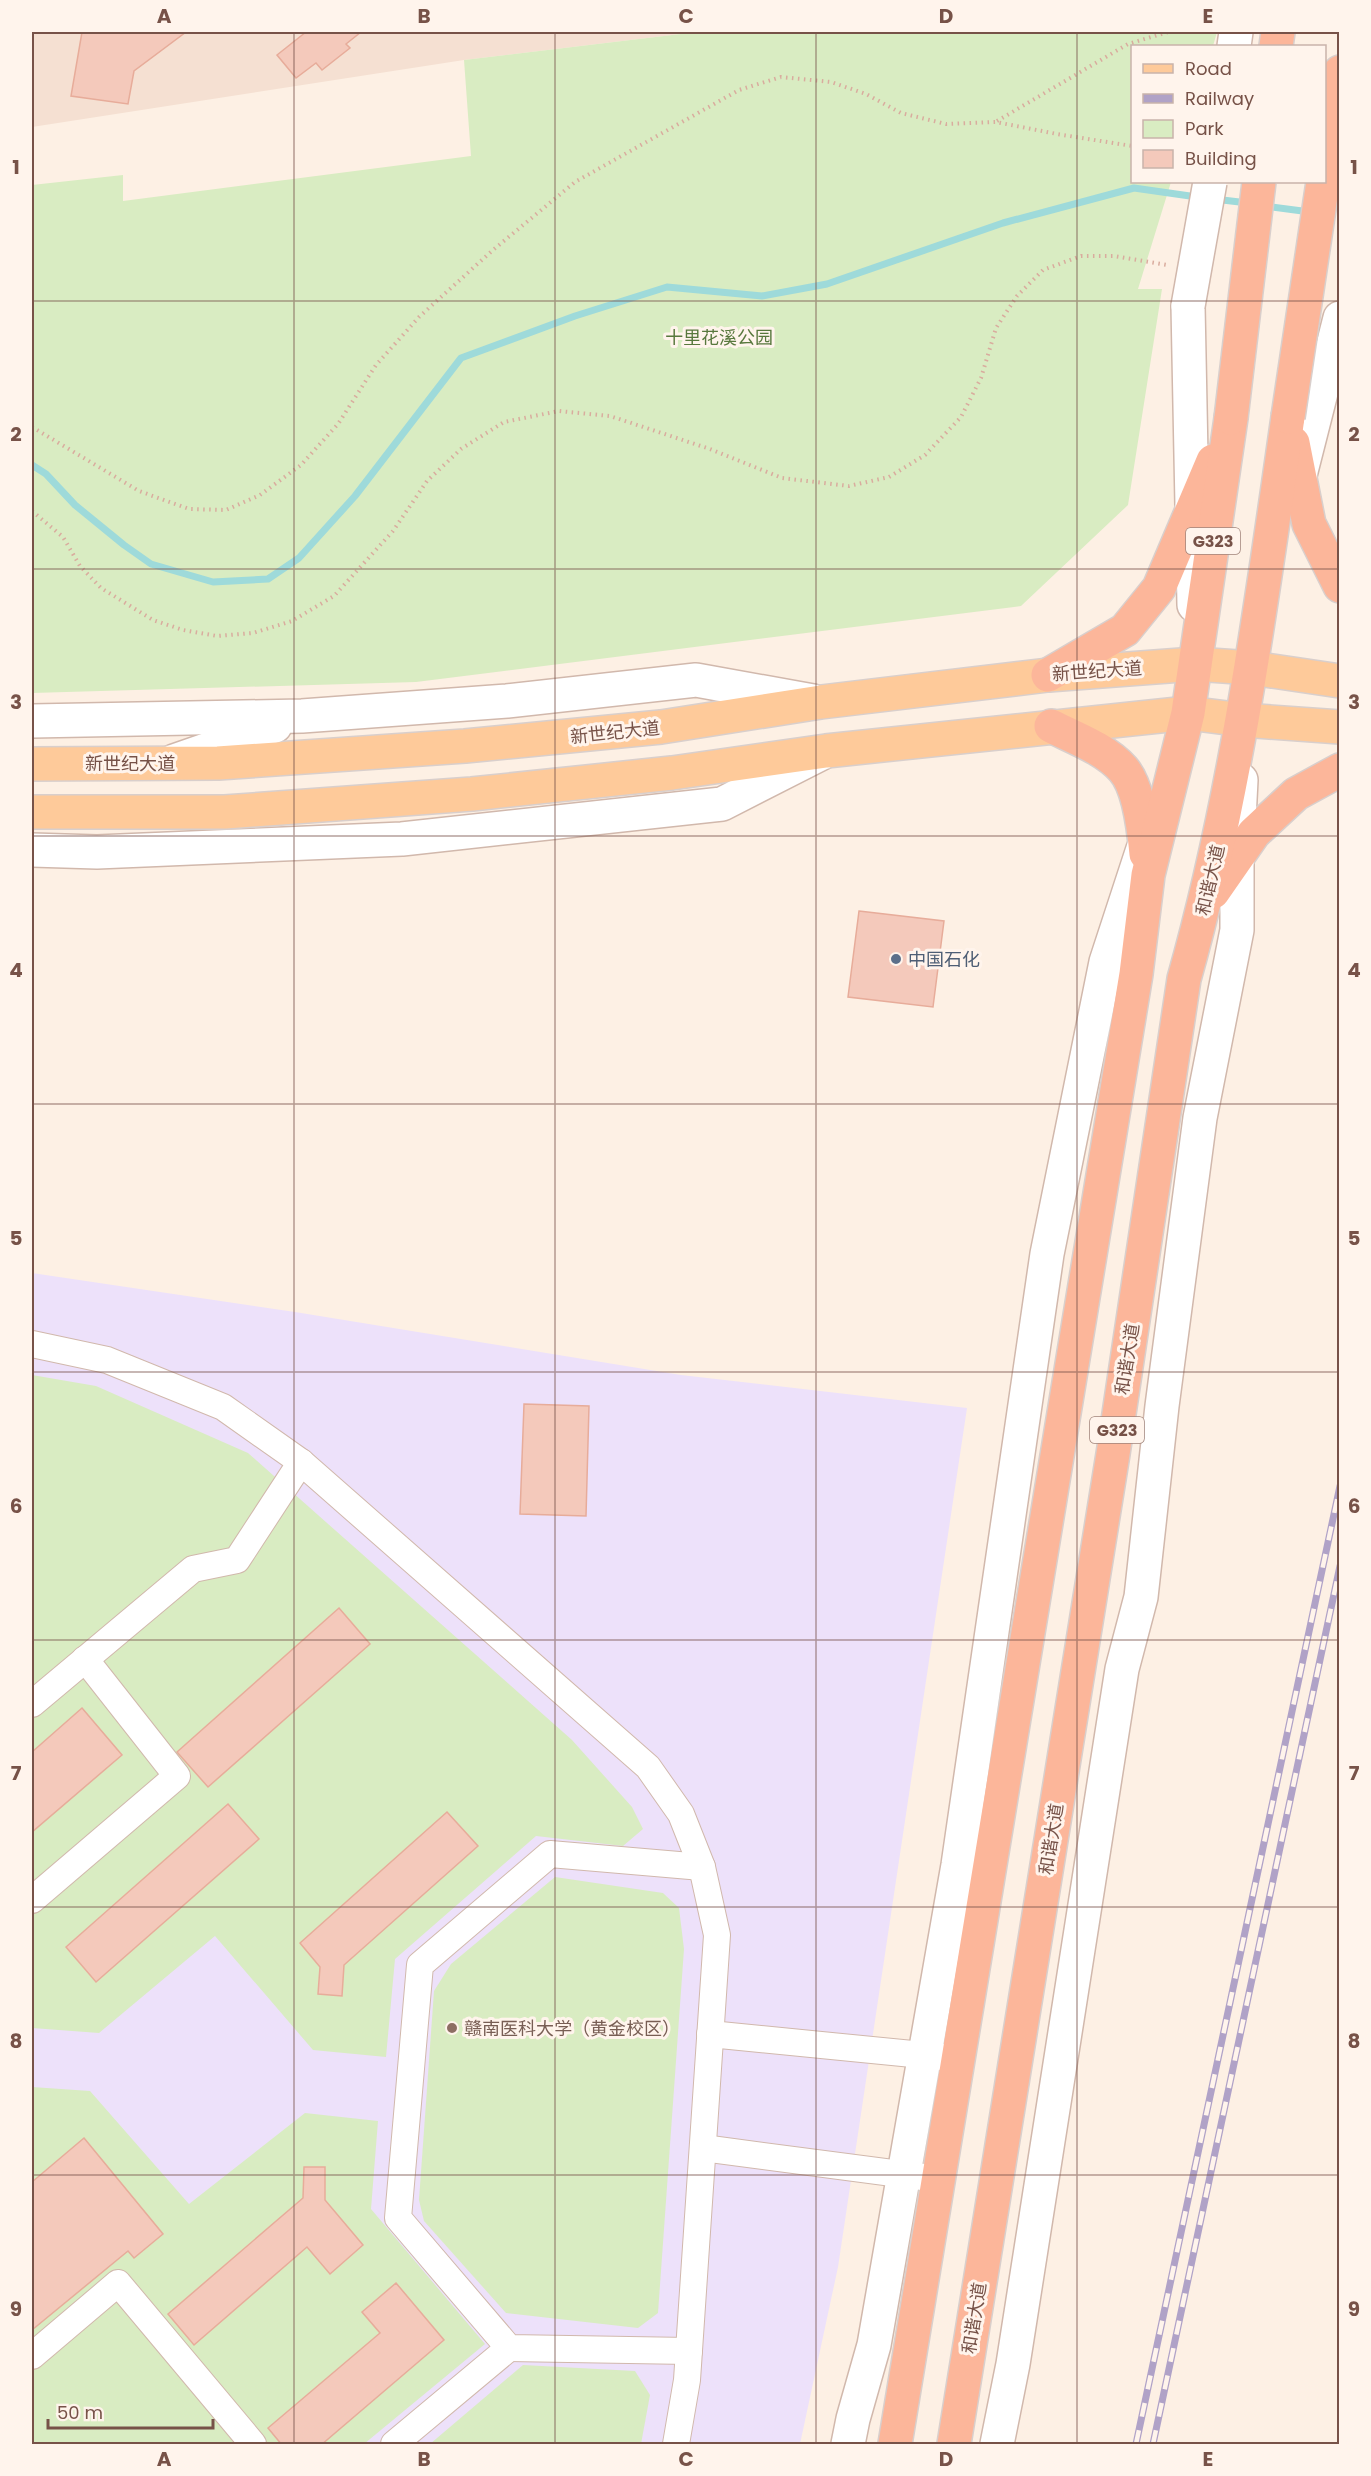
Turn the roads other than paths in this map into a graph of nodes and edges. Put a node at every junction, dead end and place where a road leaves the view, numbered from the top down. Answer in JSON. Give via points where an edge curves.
{"nodes":[{"id":1,"x":1340,"y":72,"type":"edge"},
{"id":2,"x":1326,"y":160,"type":"edge"},
{"id":3,"x":1210,"y":183,"type":"edge"},
{"id":4,"x":1259,"y":183,"type":"edge"},
{"id":5,"x":1323,"y":183,"type":"edge"},
{"id":6,"x":1340,"y":318,"type":"edge"},
{"id":7,"x":1288,"y":417,"type":"junction"},
{"id":8,"x":1231,"y":418,"type":"junction"},
{"id":9,"x":1300,"y":478,"type":"junction"},
{"id":10,"x":1193,"y":508,"type":"junction"},
{"id":11,"x":1340,"y":586,"type":"edge"},
{"id":12,"x":1195,"y":663,"type":"junction"},
{"id":13,"x":1252,"y":668,"type":"junction"},
{"id":14,"x":1048,"y":675,"type":"junction"},
{"id":15,"x":1340,"y":681,"type":"edge"},
{"id":16,"x":821,"y":702,"type":"junction"},
{"id":17,"x":1188,"y":713,"type":"junction"},
{"id":18,"x":302,"y":716,"type":"junction"},
{"id":19,"x":1243,"y":720,"type":"junction"},
{"id":20,"x":32,"y":721,"type":"edge"},
{"id":21,"x":1052,"y":726,"type":"junction"},
{"id":22,"x":1340,"y":727,"type":"edge"},
{"id":23,"x":826,"y":752,"type":"junction"},
{"id":24,"x":168,"y":763,"type":"junction"},
{"id":25,"x":32,"y":764,"type":"edge"},
{"id":26,"x":1340,"y":770,"type":"edge"},
{"id":27,"x":290,"y":808,"type":"junction"},
{"id":28,"x":32,"y":812,"type":"edge"},
{"id":29,"x":402,"y":839,"type":"junction"},
{"id":30,"x":32,"y":850,"type":"edge"},
{"id":31,"x":1237,"y":858,"type":"junction"},
{"id":32,"x":1147,"y":859,"type":"junction"},
{"id":33,"x":1206,"y":904,"type":"junction"},
{"id":34,"x":32,"y":1344,"type":"edge"},
{"id":35,"x":301,"y":1462,"type":"junction"},
{"id":36,"x":85,"y":1659,"type":"junction"},
{"id":37,"x":32,"y":1704,"type":"edge"},
{"id":38,"x":702,"y":1867,"type":"junction"},
{"id":39,"x":32,"y":1900,"type":"edge"},
{"id":40,"x":710,"y":2034,"type":"junction"},
{"id":41,"x":924,"y":2054,"type":"junction"},
{"id":42,"x":958,"y":2059,"type":"junction"},
{"id":43,"x":703,"y":2148,"type":"junction"},
{"id":44,"x":903,"y":2175,"type":"junction"},
{"id":45,"x":939,"y":2179,"type":"junction"},
{"id":46,"x":509,"y":2348,"type":"junction"},
{"id":47,"x":689,"y":2351,"type":"junction"},
{"id":48,"x":32,"y":2356,"type":"edge"},
{"id":49,"x":253,"y":2445,"type":"edge"},
{"id":50,"x":394,"y":2445,"type":"edge"},
{"id":51,"x":676,"y":2445,"type":"edge"},
{"id":52,"x":848,"y":2445,"type":"edge"},
{"id":53,"x":895,"y":2445,"type":"edge"},
{"id":54,"x":954,"y":2445,"type":"edge"},
{"id":55,"x":997,"y":2445,"type":"edge"}],
"edges":[{"from":1,"to":2,"type":"highway"},
{"from":3,"to":10,"type":"street","bridge":true,"via":[[1188,306]]},
{"from":4,"to":8,"type":"highway","number":"G323","bridge":true},
{"from":5,"to":7,"type":"highway","number":"G323","bridge":true},
{"from":6,"to":9,"type":"street"},
{"from":7,"to":9,"type":"highway"},
{"from":7,"to":13,"type":"highway","name":"和谐大道","number":"G323"},
{"from":8,"to":10,"type":"highway"},
{"from":8,"to":12,"type":"highway","number":"G323"},
{"from":9,"to":11,"type":"highway","via":[[1309,524]]},
{"from":9,"to":13,"type":"street"},
{"from":10,"to":12,"type":"street"},
{"from":10,"to":14,"type":"highway","via":[[1159,588],[1125,630]]},
{"from":12,"to":13,"type":"main road","name":"新世纪大道"},
{"from":12,"to":14,"type":"main road","name":"新世纪大道"},
{"from":12,"to":17,"type":"highway","number":"G323"},
{"from":13,"to":15,"type":"main road","name":"新世纪大道"},
{"from":13,"to":19,"type":"highway","name":"和谐大道","number":"G323"},
{"from":14,"to":16,"type":"main road","name":"新世纪大道"},
{"from":16,"to":18,"type":"street","via":[[696,680]]},
{"from":16,"to":24,"type":"main road","name":"新世纪大道","via":[[661,727],[477,745]]},
{"from":17,"to":19,"type":"main road"},
{"from":17,"to":21,"type":"main road"},
{"from":17,"to":32,"type":"highway","number":"G323"},
{"from":18,"to":20,"type":"street"},
{"from":18,"to":24,"type":"street"},
{"from":19,"to":22,"type":"main road"},
{"from":19,"to":31,"type":"street"},
{"from":19,"to":33,"type":"highway","name":"和谐大道","number":"G323"},
{"from":21,"to":23,"type":"main road"},
{"from":21,"to":32,"type":"highway","via":[[1095,748],[1124,770],[1140,807]]},
{"from":23,"to":27,"type":"main road","via":[[472,794]]},
{"from":23,"to":29,"type":"street","via":[[722,804]]},
{"from":24,"to":25,"type":"main road","name":"新世纪大道"},
{"from":26,"to":31,"type":"highway","via":[[1296,794],[1254,833]]},
{"from":27,"to":28,"type":"main road"},
{"from":27,"to":29,"type":"street"},
{"from":29,"to":30,"type":"street","via":[[97,852]]},
{"from":31,"to":33,"type":"highway"},
{"from":31,"to":55,"type":"street","via":[[1237,930],[1200,1118],[1141,1597],[1122,1669]]},
{"from":32,"to":41,"type":"street","via":[[1106,962],[1047,1254],[958,1865]]},
{"from":32,"to":42,"type":"highway","number":"G323","via":[[1136,974]]},
{"from":33,"to":54,"type":"highway","name":"和谐大道","number":"G323","via":[[1184,979],[1111,1466]]},
{"from":34,"to":35,"type":"street","via":[[107,1360],[223,1407]]},
{"from":35,"to":36,"type":"street","via":[[237,1560],[193,1569]]},
{"from":35,"to":38,"type":"street","via":[[648,1767],[681,1814]]},
{"from":36,"to":37,"type":"street"},
{"from":36,"to":39,"type":"street","via":[[177,1776]]},
{"from":38,"to":40,"type":"street","via":[[717,1935]]},
{"from":38,"to":46,"type":"street","via":[[550,1854],[420,1965],[398,2217]]},
{"from":40,"to":41,"type":"street"},
{"from":40,"to":43,"type":"street"},
{"from":41,"to":42,"type":"street"},
{"from":41,"to":44,"type":"street"},
{"from":42,"to":45,"type":"highway","number":"G323"},
{"from":43,"to":44,"type":"street"},
{"from":43,"to":47,"type":"street"},
{"from":44,"to":45,"type":"street"},
{"from":44,"to":52,"type":"street","via":[[874,2345]]},
{"from":45,"to":53,"type":"highway","number":"G323"},
{"from":46,"to":47,"type":"street"},
{"from":46,"to":50,"type":"street"},
{"from":47,"to":51,"type":"street"},
{"from":48,"to":49,"type":"street","via":[[118,2283]]}]}
